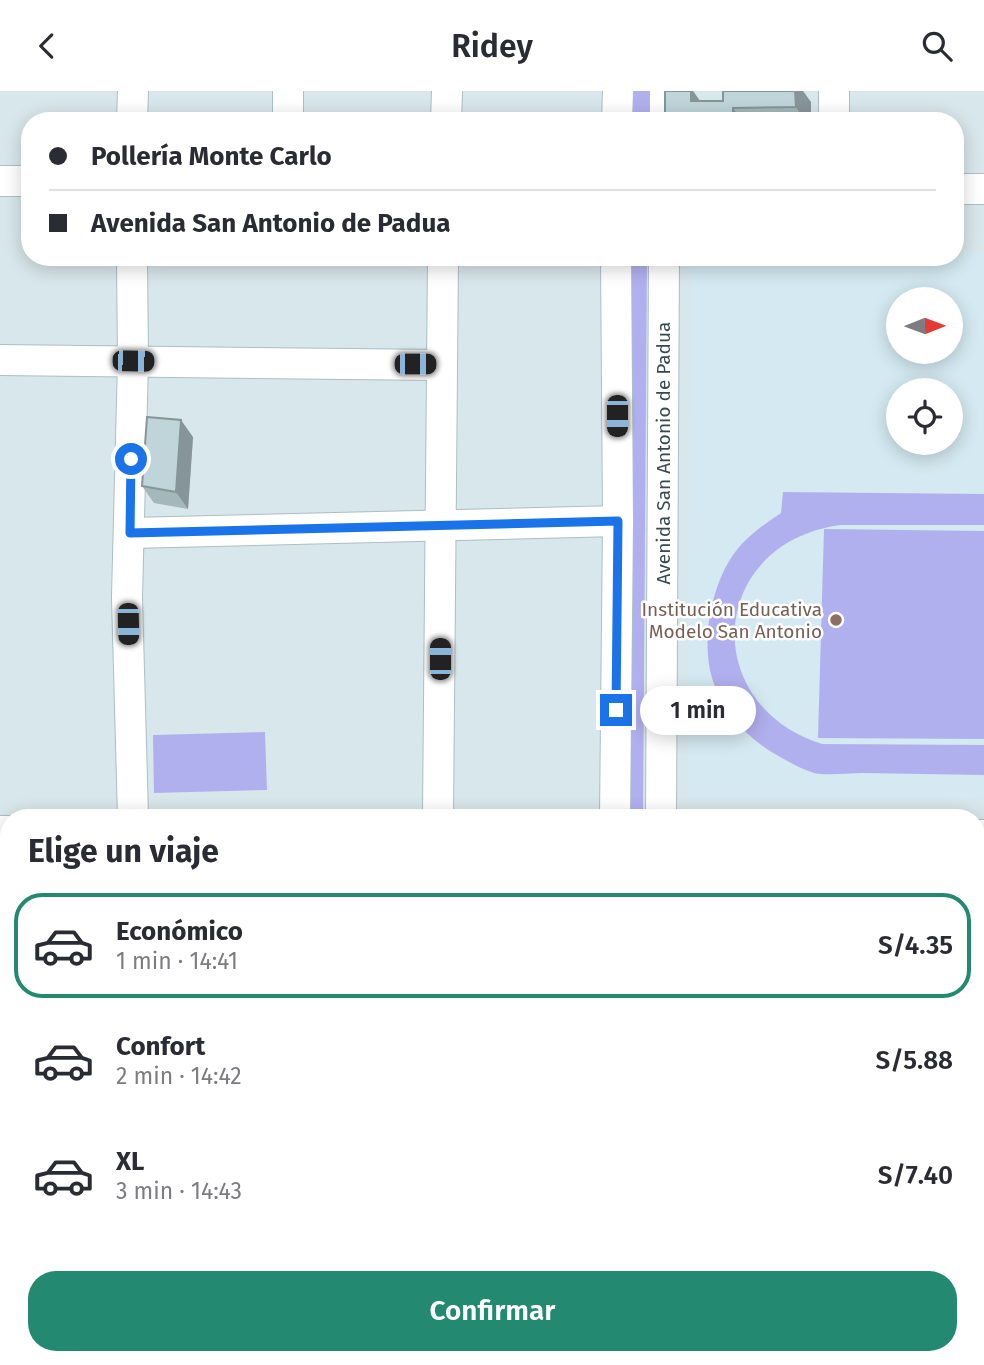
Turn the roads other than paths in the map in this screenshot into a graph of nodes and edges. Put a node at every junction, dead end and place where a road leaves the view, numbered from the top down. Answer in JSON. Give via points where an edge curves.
{"nodes":[{"id":1,"x":133,"y":91,"type":"edge"},
{"id":2,"x":288,"y":91,"type":"edge"},
{"id":3,"x":447,"y":91,"type":"edge"},
{"id":4,"x":618,"y":91,"type":"edge"},
{"id":5,"x":665,"y":91,"type":"edge"},
{"id":6,"x":834,"y":91,"type":"edge"},
{"id":7,"x":132,"y":112,"type":"edge"},
{"id":8,"x":288,"y":112,"type":"edge"},
{"id":9,"x":446,"y":112,"type":"edge"},
{"id":10,"x":617,"y":112,"type":"edge"},
{"id":11,"x":665,"y":112,"type":"edge"},
{"id":12,"x":834,"y":112,"type":"edge"},
{"id":13,"x":0,"y":181,"type":"edge"},
{"id":14,"x":21,"y":181,"type":"edge"},
{"id":15,"x":964,"y":188,"type":"edge"},
{"id":16,"x":984,"y":189,"type":"edge"},
{"id":17,"x":132,"y":266,"type":"edge"},
{"id":18,"x":443,"y":266,"type":"edge"},
{"id":19,"x":616,"y":266,"type":"edge"},
{"id":20,"x":664,"y":266,"type":"edge"},
{"id":21,"x":0,"y":360,"type":"edge"},
{"id":22,"x":133,"y":361,"type":"junction"},
{"id":23,"x":441,"y":365,"type":"junction"},
{"id":24,"x":618,"y":521,"type":"junction"},
{"id":25,"x":441,"y":526,"type":"junction"},
{"id":26,"x":130,"y":533,"type":"junction"},
{"id":27,"x":133,"y":809,"type":"edge"},
{"id":28,"x":438,"y":809,"type":"edge"},
{"id":29,"x":615,"y":809,"type":"edge"},
{"id":30,"x":661,"y":809,"type":"edge"}],
"edges":[{"from":1,"to":7,"type":"street"},
{"from":2,"to":8,"type":"street"},
{"from":3,"to":9,"type":"street"},
{"from":4,"to":10,"type":"street"},
{"from":5,"to":11,"type":"street"},
{"from":6,"to":12,"type":"street"},
{"from":13,"to":14,"type":"street"},
{"from":15,"to":16,"type":"street"},
{"from":17,"to":22,"type":"street"},
{"from":18,"to":23,"type":"street"},
{"from":19,"to":24,"type":"street"},
{"from":20,"to":30,"type":"street","name":"Avenida San Antonio de Padua"},
{"from":21,"to":22,"type":"street"},
{"from":22,"to":23,"type":"street"},
{"from":22,"to":26,"type":"street"},
{"from":23,"to":25,"type":"street"},
{"from":24,"to":25,"type":"street"},
{"from":24,"to":29,"type":"street"},
{"from":25,"to":26,"type":"street"},
{"from":25,"to":28,"type":"street"},
{"from":26,"to":27,"type":"street","via":[[127,597]]}]}
